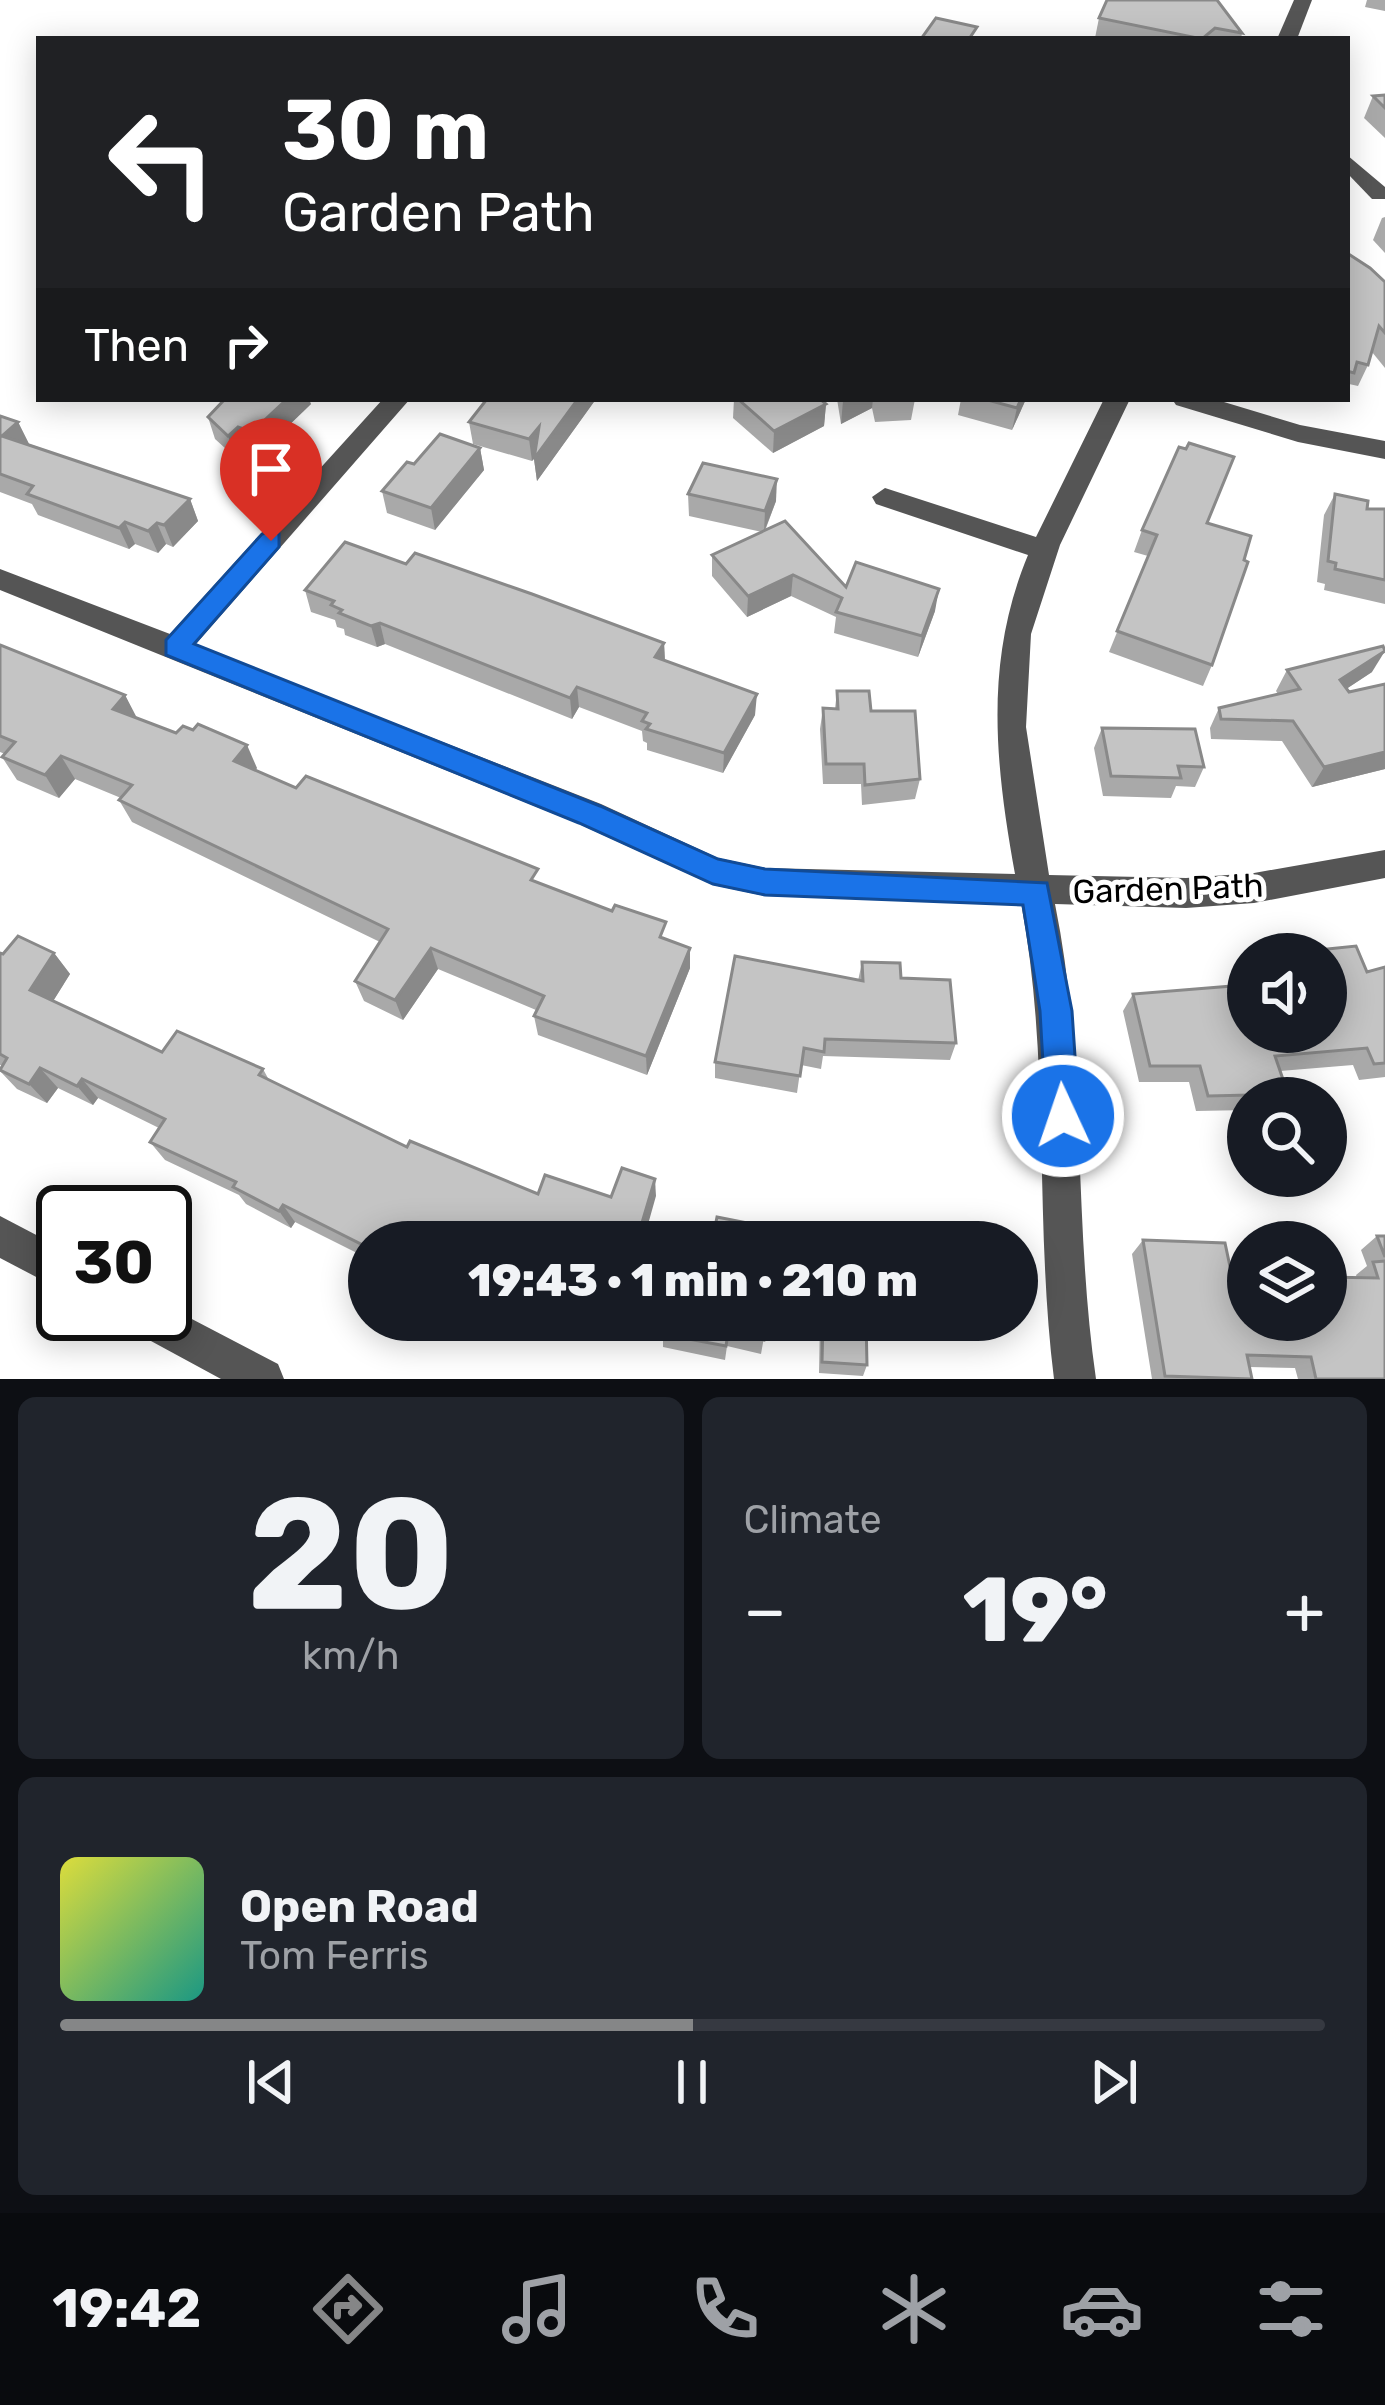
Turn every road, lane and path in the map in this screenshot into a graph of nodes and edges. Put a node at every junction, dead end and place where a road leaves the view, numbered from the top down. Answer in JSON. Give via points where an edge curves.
{"nodes":[{"id":1,"x":1304,"y":0,"type":"edge"},
{"id":2,"x":1289,"y":36,"type":"edge"},
{"id":3,"x":1350,"y":164,"type":"edge"},
{"id":4,"x":1383,"y":194,"type":"edge"},
{"id":5,"x":1350,"y":199,"type":"edge"},
{"id":6,"x":394,"y":402,"type":"edge"},
{"id":7,"x":1116,"y":402,"type":"edge"},
{"id":8,"x":1195,"y":402,"type":"edge"},
{"id":9,"x":1385,"y":449,"type":"edge"},
{"id":10,"x":885,"y":497,"type":"dead end"},
{"id":11,"x":1048,"y":550,"type":"junction"},
{"id":12,"x":0,"y":580,"type":"edge"},
{"id":13,"x":176,"y":647,"type":"junction"},
{"id":14,"x":1385,"y":863,"type":"edge"},
{"id":15,"x":1036,"y":892,"type":"junction"},
{"id":16,"x":0,"y":1236,"type":"edge"},
{"id":17,"x":36,"y":1255,"type":"edge"},
{"id":18,"x":192,"y":1341,"type":"edge"},
{"id":19,"x":263,"y":1379,"type":"edge"},
{"id":20,"x":1075,"y":1379,"type":"edge"}],
"edges":[{"from":1,"to":2,"type":"street"},
{"from":3,"to":4,"type":"street"},
{"from":4,"to":5,"type":"street"},
{"from":6,"to":13,"type":"street"},
{"from":7,"to":11,"type":"street"},
{"from":8,"to":9,"type":"street"},
{"from":10,"to":11,"type":"street"},
{"from":11,"to":15,"type":"street","via":[[1016,634],[1011,682]]},
{"from":12,"to":13,"type":"street","name":"Garden Path"},
{"from":13,"to":15,"type":"street","name":"Garden Path","via":[[713,871],[765,882]]},
{"from":14,"to":15,"type":"street","name":"Garden Path","via":[[1254,888]]},
{"from":15,"to":20,"type":"street","via":[[1056,1011],[1060,1228]]},
{"from":16,"to":17,"type":"street"},
{"from":18,"to":19,"type":"street"}]}
